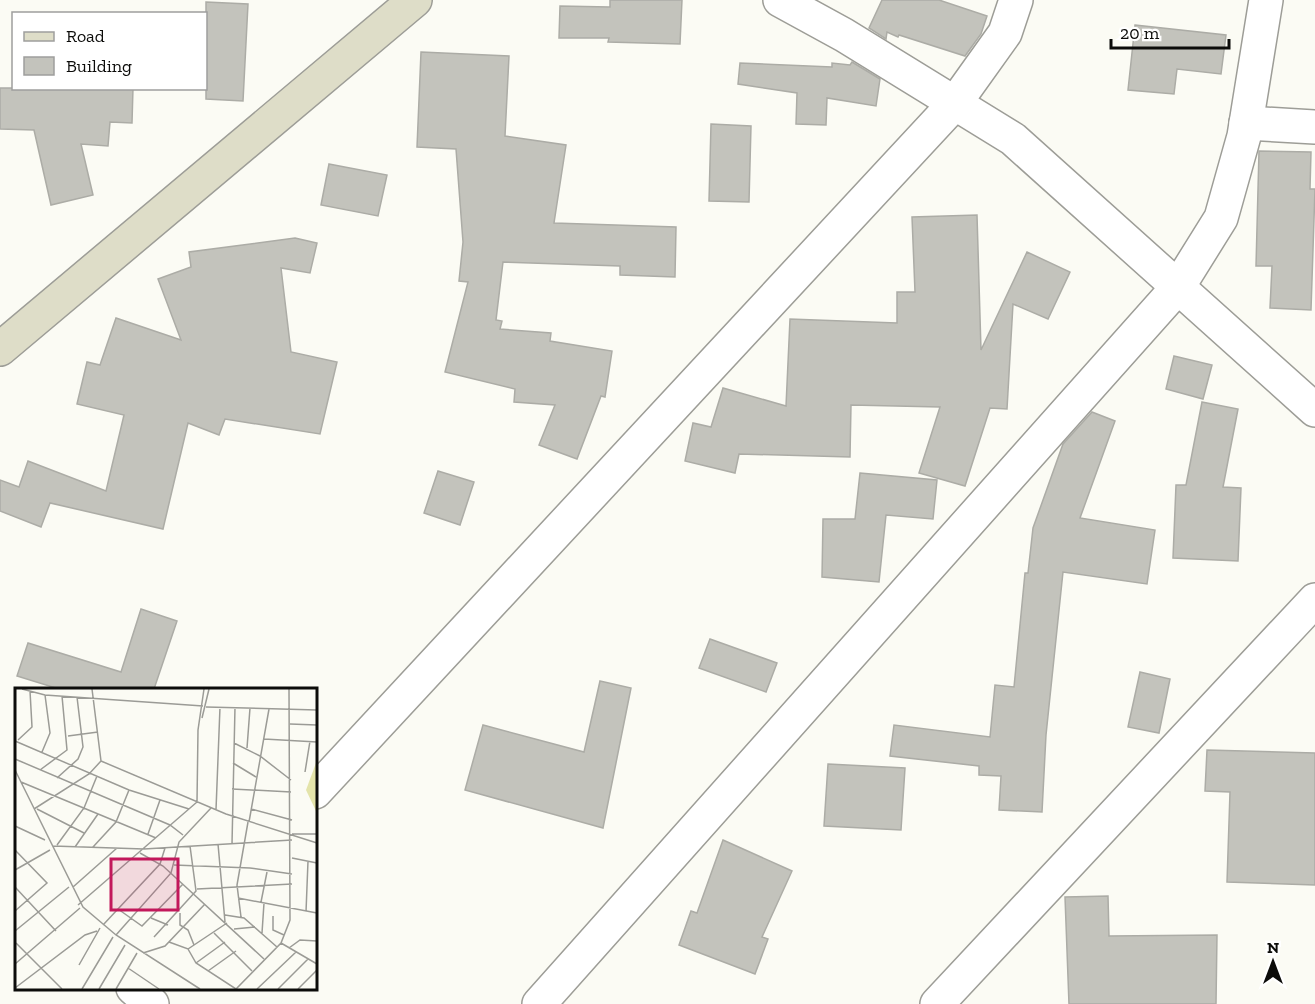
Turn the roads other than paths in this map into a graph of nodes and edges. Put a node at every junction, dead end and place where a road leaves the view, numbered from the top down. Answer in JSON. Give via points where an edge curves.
{"nodes":[{"id":1,"x":415,"y":0,"type":"edge"},
{"id":2,"x":780,"y":0,"type":"edge"},
{"id":3,"x":1016,"y":0,"type":"edge"},
{"id":4,"x":1266,"y":0,"type":"edge"},
{"id":5,"x":955,"y":103,"type":"junction"},
{"id":6,"x":1246,"y":123,"type":"junction"},
{"id":7,"x":1315,"y":127,"type":"edge"},
{"id":8,"x":1178,"y":287,"type":"junction"},
{"id":9,"x":0,"y":349,"type":"edge"},
{"id":10,"x":1315,"y":410,"type":"edge"},
{"id":11,"x":1315,"y":600,"type":"edge"},
{"id":12,"x":316,"y":791,"type":"edge"},
{"id":13,"x":132,"y":989,"type":"edge"},
{"id":14,"x":134,"y":989,"type":"edge"},
{"id":15,"x":118,"y":1004,"type":"edge"},
{"id":16,"x":153,"y":1004,"type":"edge"},
{"id":17,"x":538,"y":1004,"type":"edge"},
{"id":18,"x":937,"y":1004,"type":"edge"}],
"edges":[{"from":1,"to":9,"type":"street"},
{"from":2,"to":5,"type":"street"},
{"from":3,"to":5,"type":"street","via":[[1005,33]]},
{"from":4,"to":6,"type":"street"},
{"from":5,"to":8,"type":"street","via":[[1013,139]]},
{"from":5,"to":12,"type":"street"},
{"from":6,"to":7,"type":"street"},
{"from":6,"to":8,"type":"street","via":[[1221,218]]},
{"from":8,"to":10,"type":"street"},
{"from":8,"to":17,"type":"street"},
{"from":11,"to":18,"type":"street"},
{"from":13,"to":15,"type":"street"},
{"from":14,"to":16,"type":"street"}]}
